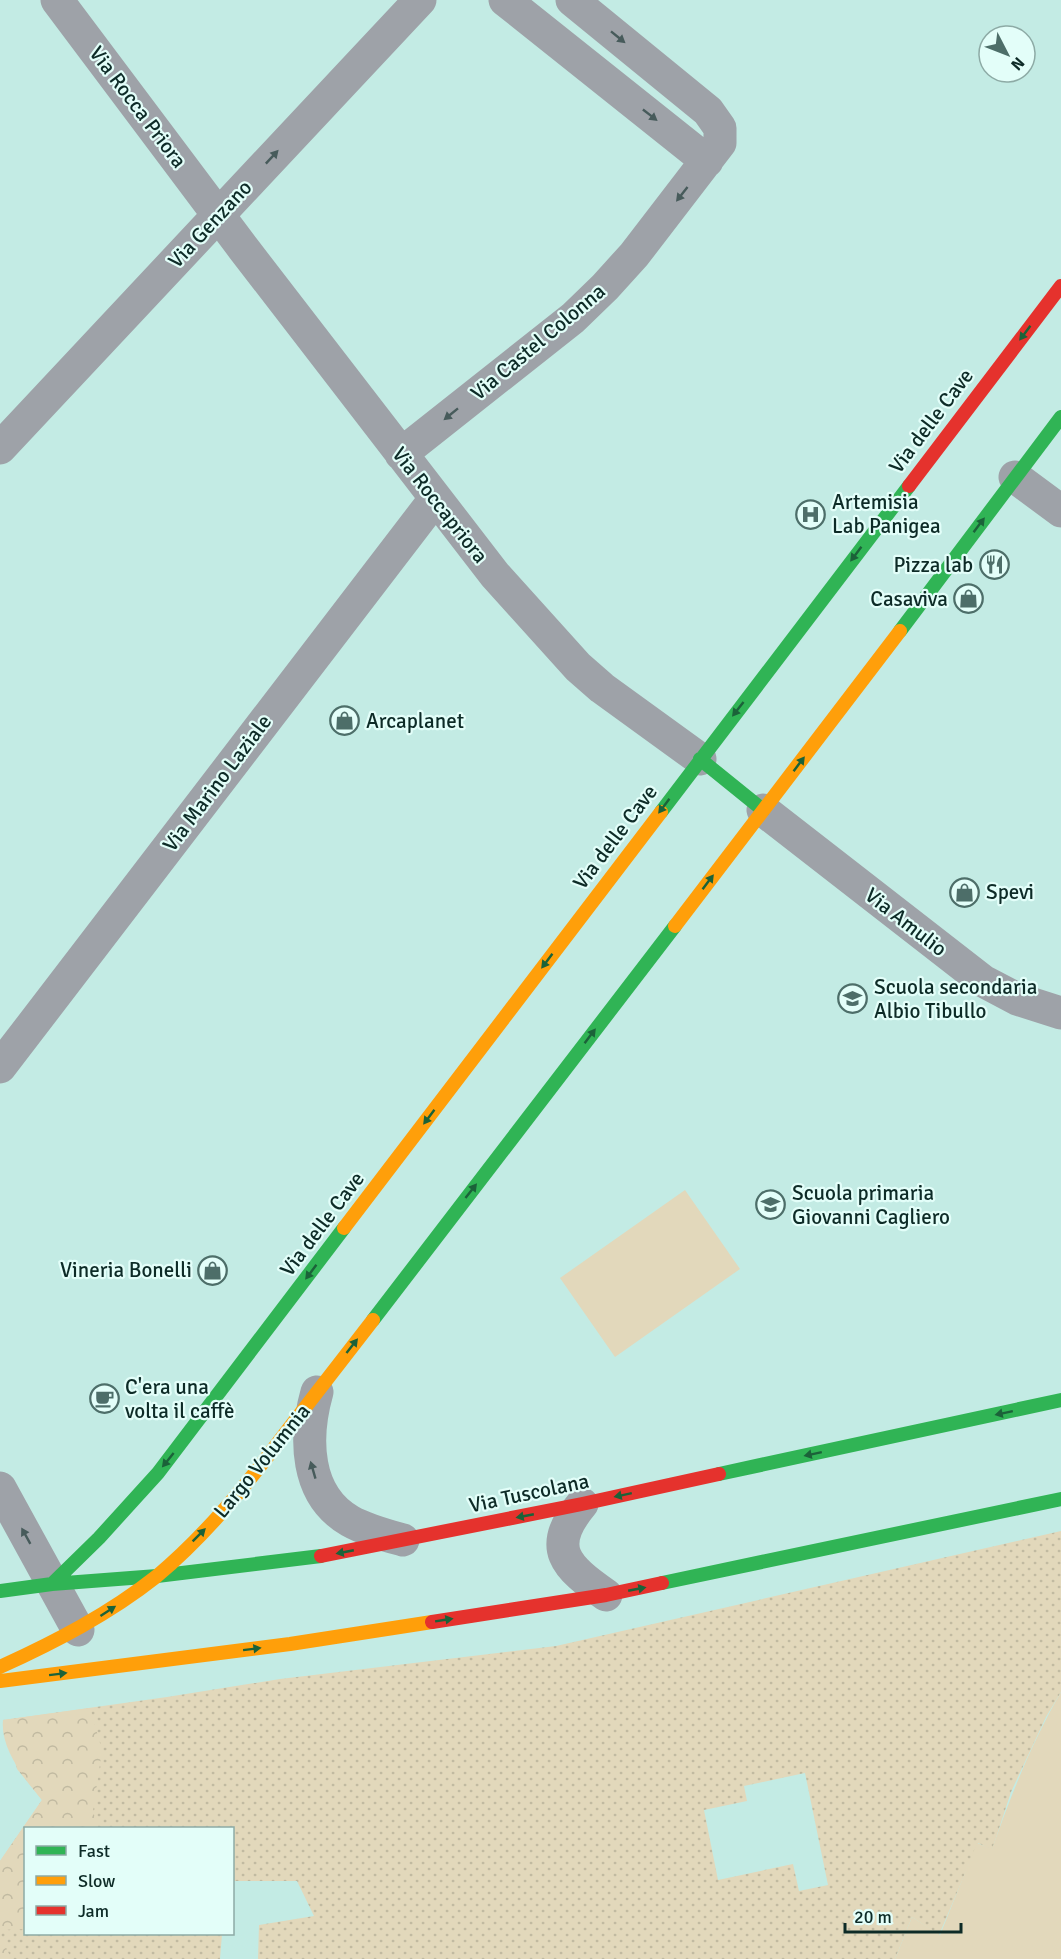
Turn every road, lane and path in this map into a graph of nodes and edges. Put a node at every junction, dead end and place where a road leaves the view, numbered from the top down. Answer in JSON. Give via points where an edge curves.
{"nodes":[{"id":1,"x":57,"y":0,"type":"edge"},
{"id":2,"x":420,"y":0,"type":"edge"},
{"id":3,"x":505,"y":0,"type":"edge"},
{"id":4,"x":572,"y":0,"type":"edge"},
{"id":5,"x":708,"y":160,"type":"junction"},
{"id":6,"x":218,"y":215,"type":"junction"},
{"id":7,"x":1061,"y":286,"type":"edge"},
{"id":8,"x":1061,"y":417,"type":"edge"},
{"id":9,"x":0,"y":448,"type":"edge"},
{"id":10,"x":401,"y":454,"type":"junction"},
{"id":11,"x":1015,"y":477,"type":"junction"},
{"id":12,"x":435,"y":499,"type":"junction"},
{"id":13,"x":1061,"y":511,"type":"edge"},
{"id":14,"x":700,"y":759,"type":"junction"},
{"id":15,"x":763,"y":810,"type":"junction"},
{"id":16,"x":1061,"y":1013,"type":"edge"},
{"id":17,"x":0,"y":1068,"type":"edge"},
{"id":18,"x":317,"y":1392,"type":"junction"},
{"id":19,"x":1061,"y":1400,"type":"edge"},
{"id":20,"x":0,"y":1488,"type":"edge"},
{"id":21,"x":1061,"y":1499,"type":"edge"},
{"id":22,"x":582,"y":1504,"type":"junction"},
{"id":23,"x":403,"y":1540,"type":"junction"},
{"id":24,"x":157,"y":1576,"type":"junction"},
{"id":25,"x":52,"y":1584,"type":"junction"},
{"id":26,"x":0,"y":1591,"type":"edge"},
{"id":27,"x":606,"y":1595,"type":"junction"},
{"id":28,"x":78,"y":1630,"type":"junction"},
{"id":29,"x":0,"y":1667,"type":"edge"},
{"id":30,"x":0,"y":1681,"type":"edge"}],
"edges":[{"from":1,"to":6,"type":"street","name":"Via Rocca Priora"},
{"from":6,"to":2,"type":"street","name":"Via Genzano","one_way":true},
{"from":3,"to":5,"type":"street","one_way":true},
{"from":4,"to":5,"type":"street","name":"Via Castel Colonna","one_way":true,"via":[[715,119],[720,128],[720,143]]},
{"from":5,"to":10,"type":"street","name":"Via Castel Colonna","one_way":true,"via":[[599,294]]},
{"from":6,"to":9,"type":"street","name":"Via Genzano"},
{"from":6,"to":10,"type":"street","name":"Via Roccapriora"},
{"from":7,"to":14,"type":"main road","name":"Via delle Cave","one_way":true},
{"from":8,"to":11,"type":"main road"},
{"from":10,"to":12,"type":"street","name":"Via Roccapriora"},
{"from":11,"to":13,"type":"street"},
{"from":15,"to":11,"type":"main road","one_way":true},
{"from":12,"to":14,"type":"street","name":"Via Roccapriora","via":[[495,576],[578,667]]},
{"from":12,"to":17,"type":"street","name":"Via Marino Laziale"},
{"from":14,"to":15,"type":"main road"},
{"from":14,"to":25,"type":"main road","name":"Via delle Cave","one_way":true,"via":[[204,1414],[130,1505]]},
{"from":15,"to":16,"type":"street","name":"Via Amulio","via":[[983,981],[1017,999]]},
{"from":18,"to":15,"type":"main road","one_way":true},
{"from":23,"to":18,"type":"street","name":"Largo Volumnia","one_way":true,"via":[[351,1521],[327,1502],[310,1458],[310,1417]]},
{"from":24,"to":18,"type":"main road","name":"Largo Volumnia","one_way":true,"via":[[246,1485]]},
{"from":19,"to":22,"type":"main road","name":"Via Tuscolana","one_way":true},
{"from":25,"to":20,"type":"street","one_way":true},
{"from":27,"to":21,"type":"main road","one_way":true},
{"from":22,"to":23,"type":"main road","name":"Via Tuscolana","one_way":true},
{"from":22,"to":27,"type":"street","via":[[568,1520],[562,1535],[563,1551],[581,1576]]},
{"from":23,"to":24,"type":"main road","name":"Via Tuscolana","one_way":true,"via":[[321,1557]]},
{"from":24,"to":25,"type":"main road","name":"Via Tuscolana"},
{"from":28,"to":24,"type":"main road","name":"Largo Volumnia","one_way":true},
{"from":25,"to":26,"type":"main road","name":"Via Tuscolana"},
{"from":25,"to":28,"type":"street"},
{"from":30,"to":27,"type":"main road","one_way":true,"via":[[290,1644]]},
{"from":28,"to":29,"type":"main road","name":"Largo Volumnia"}]}
